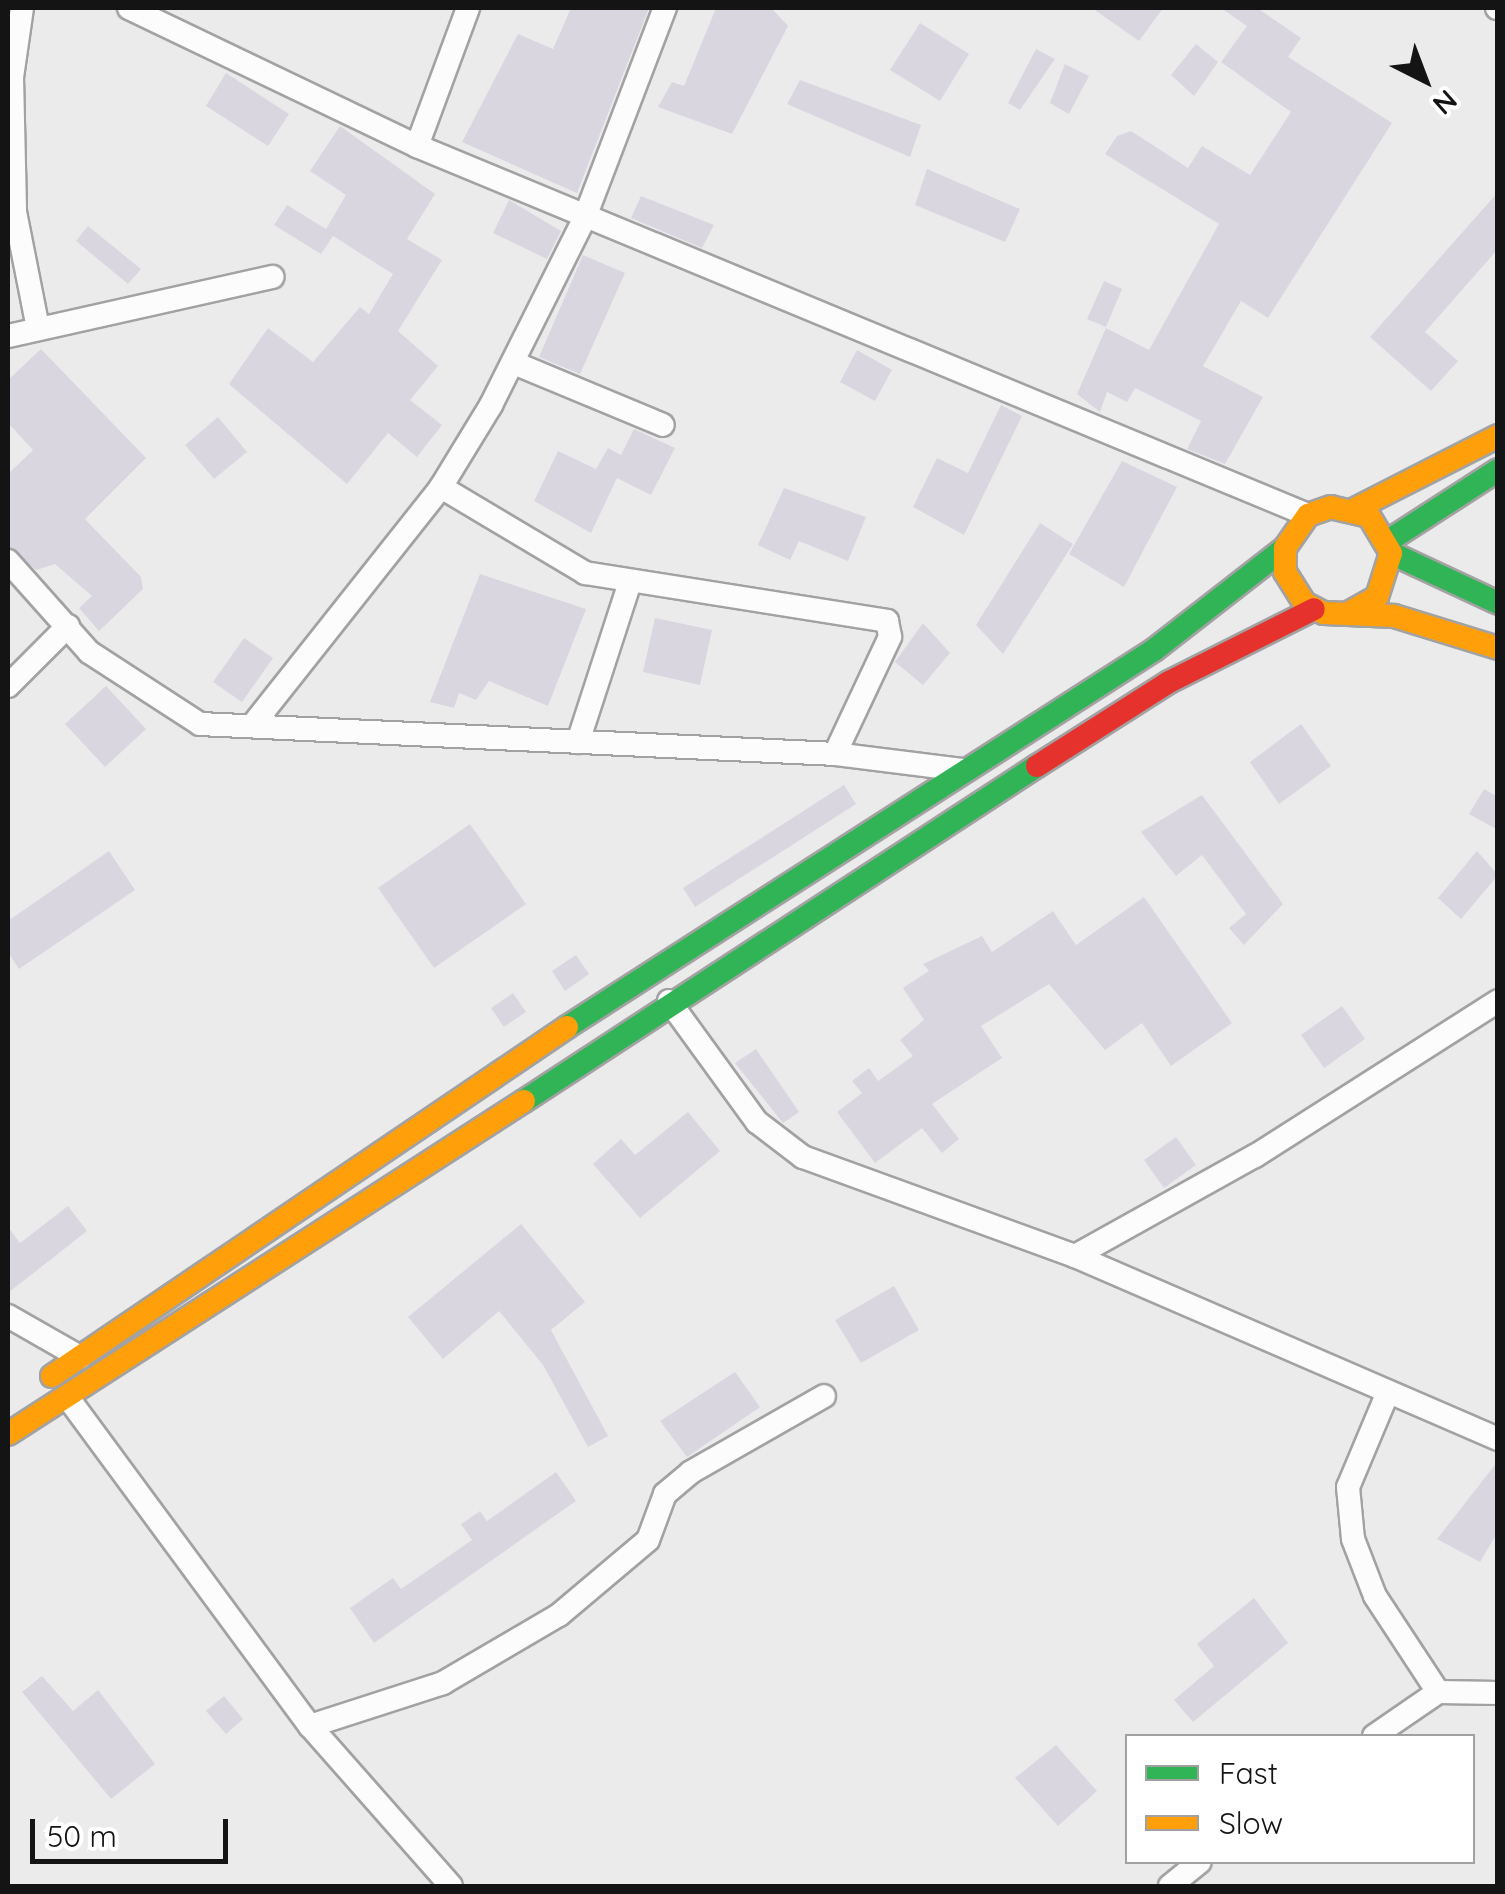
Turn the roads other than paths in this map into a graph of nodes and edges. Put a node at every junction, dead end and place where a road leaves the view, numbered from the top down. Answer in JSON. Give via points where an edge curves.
{"nodes":[{"id":1,"x":22,"y":8,"type":"edge"},
{"id":2,"x":129,"y":8,"type":"edge"},
{"id":3,"x":468,"y":8,"type":"edge"},
{"id":4,"x":665,"y":8,"type":"edge"},
{"id":5,"x":416,"y":146,"type":"junction"},
{"id":6,"x":585,"y":218,"type":"junction"},
{"id":7,"x":272,"y":277,"type":"dead end"},
{"id":8,"x":37,"y":322,"type":"junction"},
{"id":9,"x":8,"y":336,"type":"edge"},
{"id":10,"x":514,"y":363,"type":"junction"},
{"id":11,"x":663,"y":426,"type":"dead end"},
{"id":12,"x":1498,"y":436,"type":"edge"},
{"id":13,"x":1498,"y":470,"type":"edge"},
{"id":14,"x":440,"y":487,"type":"junction"},
{"id":15,"x":1355,"y":509,"type":"junction"},
{"id":16,"x":1308,"y":515,"type":"junction"},
{"id":17,"x":1389,"y":547,"type":"junction"},
{"id":18,"x":1285,"y":548,"type":"junction"},
{"id":19,"x":8,"y":561,"type":"edge"},
{"id":20,"x":629,"y":585,"type":"junction"},
{"id":21,"x":1498,"y":603,"type":"edge"},
{"id":22,"x":1314,"y":609,"type":"junction"},
{"id":23,"x":1350,"y":612,"type":"junction"},
{"id":24,"x":68,"y":626,"type":"junction"},
{"id":25,"x":1498,"y":648,"type":"edge"},
{"id":26,"x":8,"y":686,"type":"edge"},
{"id":27,"x":255,"y":722,"type":"junction"},
{"id":28,"x":578,"y":742,"type":"junction"},
{"id":29,"x":835,"y":754,"type":"junction"},
{"id":30,"x":963,"y":770,"type":"junction"},
{"id":31,"x":1498,"y":1001,"type":"edge"},
{"id":32,"x":669,"y":1002,"type":"junction"},
{"id":33,"x":1075,"y":1256,"type":"junction"},
{"id":34,"x":8,"y":1316,"type":"edge"},
{"id":35,"x":80,"y":1357,"type":"junction"},
{"id":36,"x":1388,"y":1392,"type":"junction"},
{"id":37,"x":824,"y":1396,"type":"dead end"},
{"id":38,"x":68,"y":1398,"type":"junction"},
{"id":39,"x":8,"y":1408,"type":"edge"},
{"id":40,"x":8,"y":1434,"type":"edge"},
{"id":41,"x":1498,"y":1440,"type":"edge"},
{"id":42,"x":1438,"y":1692,"type":"junction"},
{"id":43,"x":1498,"y":1693,"type":"edge"},
{"id":44,"x":310,"y":1726,"type":"junction"},
{"id":45,"x":1377,"y":1734,"type":"edge"},
{"id":46,"x":1198,"y":1864,"type":"edge"},
{"id":47,"x":451,"y":1886,"type":"edge"},
{"id":48,"x":1170,"y":1886,"type":"edge"}],
"edges":[{"from":1,"to":8,"type":"street","via":[[12,77],[14,212]]},
{"from":2,"to":5,"type":"street"},
{"from":3,"to":5,"type":"street"},
{"from":4,"to":6,"type":"street"},
{"from":5,"to":6,"type":"street"},
{"from":6,"to":10,"type":"street"},
{"from":6,"to":16,"type":"street"},
{"from":7,"to":8,"type":"street"},
{"from":8,"to":9,"type":"street"},
{"from":10,"to":11,"type":"street"},
{"from":10,"to":14,"type":"street"},
{"from":12,"to":15,"type":"main road","via":[[1435,476]]},
{"from":13,"to":17,"type":"main road"},
{"from":14,"to":20,"type":"street","via":[[556,562]]},
{"from":14,"to":27,"type":"street"},
{"from":15,"to":16,"type":"main road"},
{"from":15,"to":17,"type":"main road"},
{"from":16,"to":18,"type":"main road"},
{"from":17,"to":21,"type":"main road"},
{"from":17,"to":23,"type":"main road","via":[[1377,597]]},
{"from":18,"to":22,"type":"main road","via":[[1289,584]]},
{"from":18,"to":30,"type":"main road","via":[[1154,650]]},
{"from":19,"to":24,"type":"street"},
{"from":20,"to":28,"type":"street"},
{"from":20,"to":29,"type":"street","via":[[886,620],[890,637]]},
{"from":22,"to":23,"type":"main road"},
{"from":22,"to":32,"type":"main road","via":[[1169,682]]},
{"from":23,"to":25,"type":"main road","via":[[1394,616]]},
{"from":24,"to":26,"type":"street"},
{"from":24,"to":27,"type":"street","via":[[169,708],[200,724]]},
{"from":27,"to":28,"type":"street"},
{"from":28,"to":29,"type":"street"},
{"from":29,"to":30,"type":"street"},
{"from":30,"to":35,"type":"main road"},
{"from":31,"to":33,"type":"street","via":[[1256,1156]]},
{"from":32,"to":33,"type":"street","via":[[757,1122],[802,1157]]},
{"from":32,"to":38,"type":"main road"},
{"from":33,"to":36,"type":"street"},
{"from":34,"to":35,"type":"street"},
{"from":35,"to":39,"type":"main road"},
{"from":36,"to":41,"type":"street"},
{"from":36,"to":42,"type":"street","via":[[1348,1487],[1352,1539],[1375,1596]]},
{"from":37,"to":44,"type":"street","via":[[691,1472],[665,1494],[648,1540],[559,1615],[443,1683]]},
{"from":38,"to":40,"type":"main road"},
{"from":38,"to":44,"type":"street"},
{"from":42,"to":43,"type":"street"},
{"from":42,"to":45,"type":"street"},
{"from":44,"to":47,"type":"street"},
{"from":46,"to":48,"type":"street"}]}
